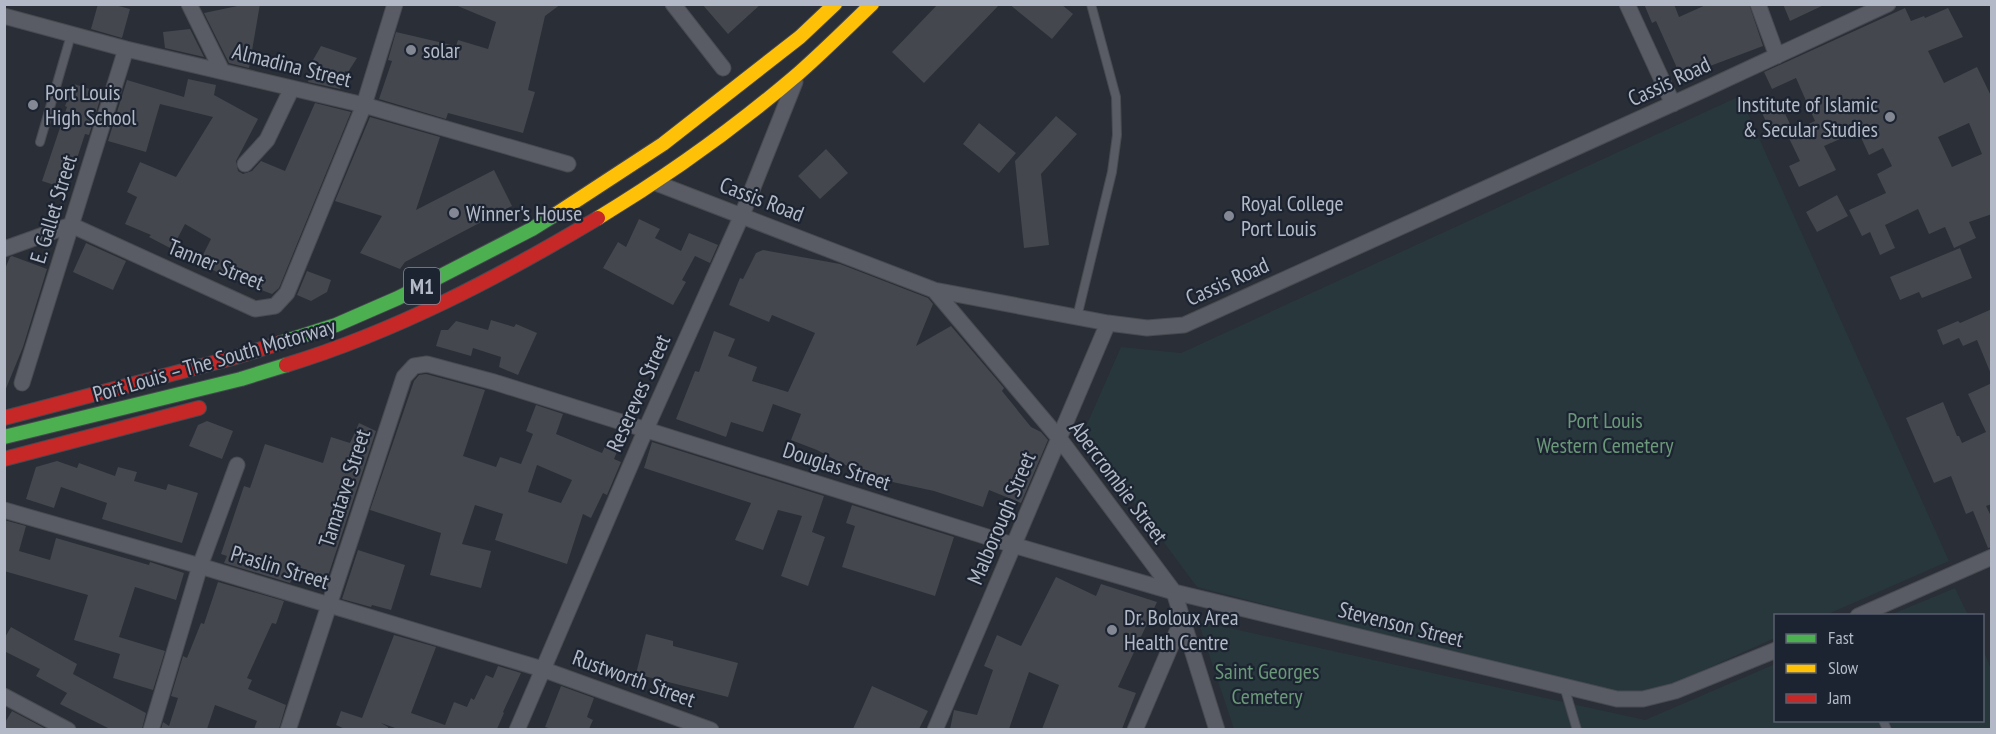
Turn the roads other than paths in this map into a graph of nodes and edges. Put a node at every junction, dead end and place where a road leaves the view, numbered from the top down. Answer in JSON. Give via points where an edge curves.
{"nodes":[{"id":1,"x":189,"y":4,"type":"edge"},
{"id":2,"x":395,"y":4,"type":"edge"},
{"id":3,"x":674,"y":4,"type":"edge"},
{"id":4,"x":835,"y":4,"type":"edge"},
{"id":5,"x":872,"y":4,"type":"edge"},
{"id":6,"x":1091,"y":4,"type":"edge"},
{"id":7,"x":1627,"y":4,"type":"edge"},
{"id":8,"x":1758,"y":4,"type":"edge"},
{"id":9,"x":1888,"y":4,"type":"edge"},
{"id":10,"x":4,"y":16,"type":"edge"},
{"id":11,"x":71,"y":35,"type":"junction"},
{"id":12,"x":126,"y":49,"type":"junction"},
{"id":13,"x":1777,"y":56,"type":"junction"},
{"id":14,"x":723,"y":68,"type":"dead end"},
{"id":15,"x":222,"y":71,"type":"junction"},
{"id":16,"x":799,"y":73,"type":"junction"},
{"id":17,"x":292,"y":88,"type":"junction"},
{"id":18,"x":1673,"y":104,"type":"junction"},
{"id":19,"x":364,"y":105,"type":"junction"},
{"id":20,"x":40,"y":142,"type":"dead end"},
{"id":21,"x":245,"y":164,"type":"dead end"},
{"id":22,"x":568,"y":164,"type":"dead end"},
{"id":23,"x":656,"y":183,"type":"junction"},
{"id":24,"x":742,"y":215,"type":"junction"},
{"id":25,"x":71,"y":225,"type":"junction"},
{"id":26,"x":4,"y":249,"type":"edge"},
{"id":27,"x":524,"y":262,"type":"junction"},
{"id":28,"x":934,"y":290,"type":"junction"},
{"id":29,"x":1077,"y":317,"type":"junction"},
{"id":30,"x":1107,"y":323,"type":"junction"},
{"id":31,"x":336,"y":325,"type":"junction"},
{"id":32,"x":383,"y":344,"type":"dead end"},
{"id":33,"x":22,"y":383,"type":"dead end"},
{"id":34,"x":15,"y":401,"type":"dead end"},
{"id":35,"x":211,"y":405,"type":"dead end"},
{"id":36,"x":4,"y":418,"type":"edge"},
{"id":37,"x":646,"y":429,"type":"junction"},
{"id":38,"x":4,"y":437,"type":"edge"},
{"id":39,"x":1059,"y":438,"type":"junction"},
{"id":40,"x":4,"y":459,"type":"edge"},
{"id":41,"x":237,"y":465,"type":"dead end"},
{"id":42,"x":4,"y":510,"type":"edge"},
{"id":43,"x":1013,"y":545,"type":"junction"},
{"id":44,"x":1992,"y":557,"type":"edge"},
{"id":45,"x":200,"y":566,"type":"junction"},
{"id":46,"x":1174,"y":592,"type":"junction"},
{"id":47,"x":329,"y":606,"type":"junction"},
{"id":48,"x":1860,"y":614,"type":"edge"},
{"id":49,"x":1182,"y":620,"type":"junction"},
{"id":50,"x":1774,"y":651,"type":"edge"},
{"id":51,"x":542,"y":669,"type":"junction"},
{"id":52,"x":1564,"y":686,"type":"junction"},
{"id":53,"x":5,"y":698,"type":"edge"},
{"id":54,"x":68,"y":729,"type":"edge"},
{"id":55,"x":151,"y":729,"type":"edge"},
{"id":56,"x":288,"y":729,"type":"edge"},
{"id":57,"x":517,"y":729,"type":"edge"},
{"id":58,"x":711,"y":729,"type":"edge"},
{"id":59,"x":935,"y":729,"type":"edge"},
{"id":60,"x":1135,"y":729,"type":"edge"},
{"id":61,"x":1217,"y":729,"type":"edge"},
{"id":62,"x":1577,"y":729,"type":"edge"}],
"edges":[{"from":1,"to":15,"type":"street"},
{"from":2,"to":19,"type":"street","name":"Tanner Street"},
{"from":3,"to":14,"type":"street"},
{"from":4,"to":31,"type":"highway","name":"Port Louis – The South Motorway","number":"M1","via":[[800,37],[663,144],[532,229],[398,298]]},
{"from":5,"to":16,"type":"highway","name":"Port Louis – The South Motorway","number":"M1"},
{"from":6,"to":29,"type":"lane","via":[[1116,97],[1117,135],[1112,172]]},
{"from":7,"to":18,"type":"street"},
{"from":8,"to":13,"type":"street"},
{"from":9,"to":13,"type":"street","name":"Cassis Road"},
{"from":10,"to":11,"type":"street","name":"Almadina Street"},
{"from":11,"to":12,"type":"street","name":"Almadina Street"},
{"from":11,"to":20,"type":"lane"},
{"from":12,"to":15,"type":"street","name":"Almadina Street"},
{"from":12,"to":25,"type":"street","name":"E. Gallet Street"},
{"from":13,"to":18,"type":"street","name":"Cassis Road"},
{"from":15,"to":17,"type":"street","name":"Almadina Street"},
{"from":16,"to":23,"type":"highway","name":"Port Louis – The South Motorway","number":"M1"},
{"from":16,"to":24,"type":"street","name":"Resereves Street"},
{"from":17,"to":19,"type":"street","name":"Almadina Street"},
{"from":17,"to":21,"type":"street","via":[[267,140]]},
{"from":18,"to":30,"type":"street","name":"Cassis Road","via":[[1184,325],[1148,328]]},
{"from":19,"to":22,"type":"street","name":"Almadina Street"},
{"from":19,"to":25,"type":"street","name":"Tanner Street","via":[[287,293],[274,306],[255,309]]},
{"from":23,"to":24,"type":"street","name":"Cassis Road"},
{"from":23,"to":27,"type":"highway","name":"Port Louis – The South Motorway","number":"M1"},
{"from":24,"to":28,"type":"street","name":"Cassis Road"},
{"from":24,"to":37,"type":"street","name":"Resereves Street"},
{"from":25,"to":26,"type":"street"},
{"from":25,"to":33,"type":"street","name":"E. Gallet Street"},
{"from":27,"to":32,"type":"highway","via":[[436,319]]},
{"from":27,"to":38,"type":"highway","name":"Port Louis – The South Motorway","number":"M1","via":[[429,310],[335,350],[241,379]]},
{"from":28,"to":29,"type":"street","name":"Cassis Road"},
{"from":28,"to":39,"type":"street","name":"Abercrombie Street"},
{"from":29,"to":30,"type":"street","name":"Cassis Road"},
{"from":30,"to":39,"type":"street","name":"Malborough Street"},
{"from":31,"to":34,"type":"highway"},
{"from":31,"to":36,"type":"highway","name":"Port Louis – The South Motorway","number":"M1","via":[[236,357]]},
{"from":35,"to":40,"type":"highway"},
{"from":37,"to":43,"type":"street","name":"Douglas Street"},
{"from":37,"to":47,"type":"street","name":"Tamatave Street","via":[[494,382],[427,364],[414,366],[404,377]]},
{"from":37,"to":51,"type":"street","name":"Resereves Street"},
{"from":39,"to":43,"type":"street","name":"Malborough Street"},
{"from":39,"to":46,"type":"street","name":"Abercrombie Street"},
{"from":41,"to":45,"type":"street"},
{"from":42,"to":45,"type":"street","name":"Praslin Street"},
{"from":43,"to":46,"type":"street","name":"Stevenson Street"},
{"from":43,"to":59,"type":"street","name":"Malborough Street"},
{"from":44,"to":48,"type":"street"},
{"from":45,"to":47,"type":"street","name":"Praslin Street"},
{"from":45,"to":55,"type":"street"},
{"from":46,"to":49,"type":"street","name":"Abercrombie Street"},
{"from":46,"to":52,"type":"street","name":"Stevenson Street"},
{"from":47,"to":51,"type":"street","name":"Praslin Street"},
{"from":47,"to":56,"type":"street","name":"Tamatave Street"},
{"from":49,"to":60,"type":"street"},
{"from":49,"to":61,"type":"street","name":"Abercrombie Street"},
{"from":50,"to":52,"type":"street","name":"Stevenson Street","via":[[1675,691],[1643,699],[1617,699]]},
{"from":51,"to":57,"type":"street","name":"Resereves Street"},
{"from":51,"to":58,"type":"street","name":"Rustworth Street"},
{"from":52,"to":62,"type":"lane"},
{"from":53,"to":54,"type":"street"}]}
